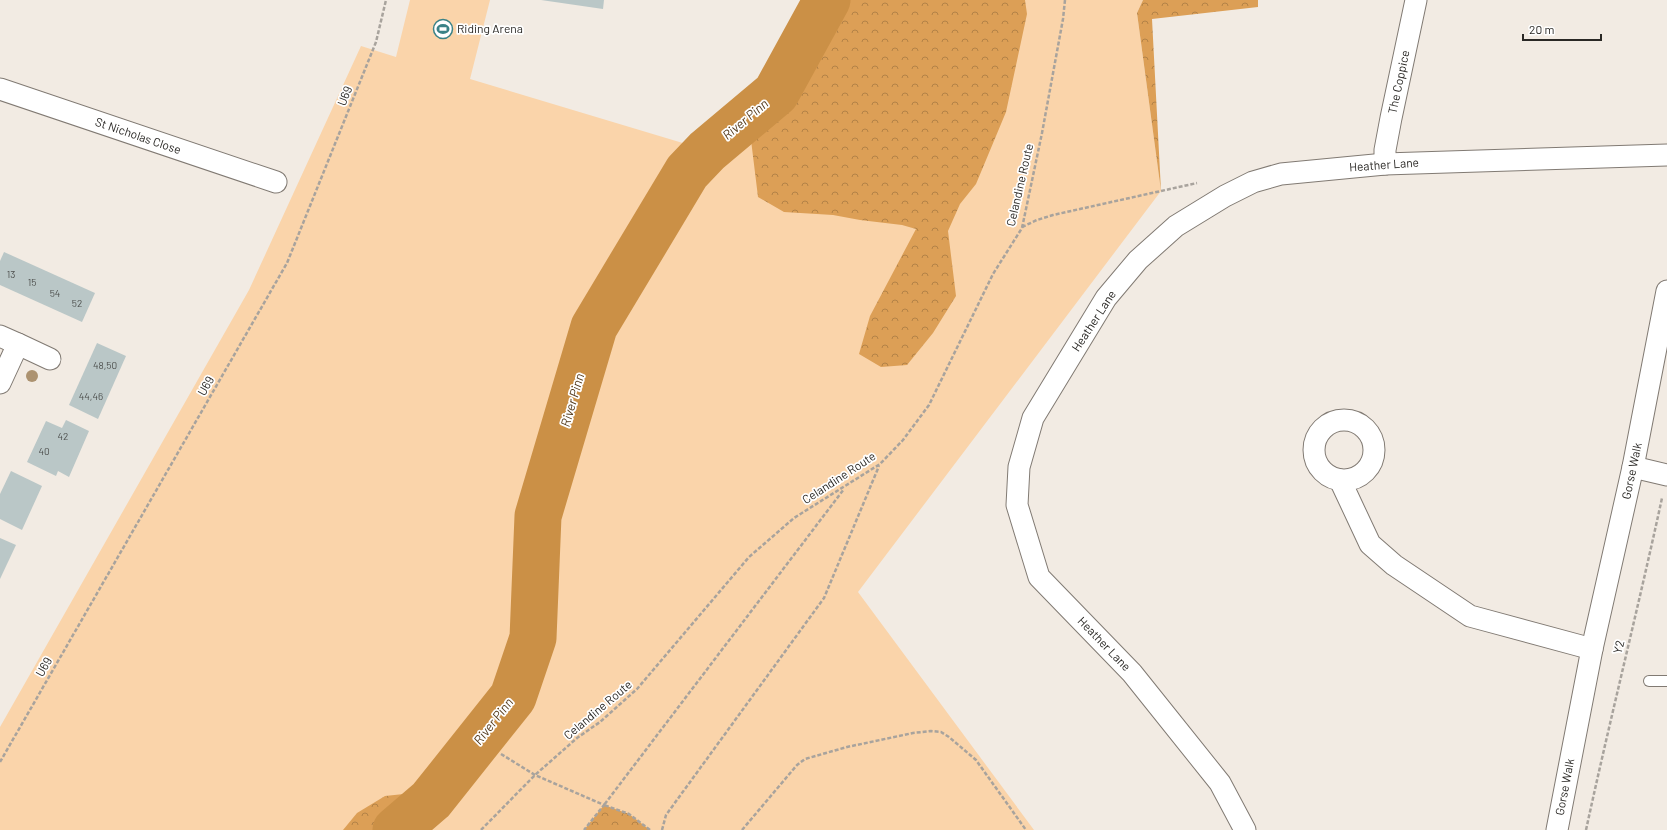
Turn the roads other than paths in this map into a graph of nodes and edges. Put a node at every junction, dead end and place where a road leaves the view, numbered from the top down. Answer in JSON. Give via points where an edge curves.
{"nodes":[{"id":1,"x":1416,"y":0,"type":"edge"},
{"id":2,"x":0,"y":89,"type":"edge"},
{"id":3,"x":1667,"y":155,"type":"edge"},
{"id":4,"x":1385,"y":164,"type":"junction"},
{"id":5,"x":276,"y":182,"type":"dead end"},
{"id":6,"x":1667,"y":291,"type":"edge"},
{"id":7,"x":9,"y":340,"type":"edge"},
{"id":8,"x":50,"y":359,"type":"dead end"},
{"id":9,"x":0,"y":383,"type":"edge"},
{"id":10,"x":1633,"y":467,"type":"junction"},
{"id":11,"x":1666,"y":475,"type":"edge"},
{"id":12,"x":1340,"y":480,"type":"dead end"},
{"id":13,"x":1592,"y":649,"type":"junction"},
{"id":14,"x":1649,"y":681,"type":"dead end"},
{"id":15,"x":1667,"y":681,"type":"edge"},
{"id":16,"x":1246,"y":830,"type":"edge"},
{"id":17,"x":1557,"y":830,"type":"edge"}],
"edges":[{"from":1,"to":4,"type":"street","name":"The Coppice","via":[[1390,118]]},
{"from":2,"to":5,"type":"street","name":"St Nicholas Close"},
{"from":3,"to":4,"type":"street","name":"Heather Lane"},
{"from":4,"to":16,"type":"street","name":"Heather Lane","via":[[1281,174],[1260,180],[1225,196],[1176,226],[1138,260],[1106,298],[1033,418],[1019,467],[1017,505],[1039,577],[1137,679],[1220,783]]},
{"from":6,"to":10,"type":"street","name":"Gorse Walk"},
{"from":7,"to":8,"type":"street"},
{"from":7,"to":9,"type":"street"},
{"from":10,"to":11,"type":"street"},
{"from":10,"to":13,"type":"street","name":"Gorse Walk"},
{"from":12,"to":13,"type":"street","via":[[1370,544],[1394,566],[1470,616]]},
{"from":13,"to":17,"type":"street","name":"Gorse Walk"},
{"from":14,"to":15,"type":"lane"}]}
